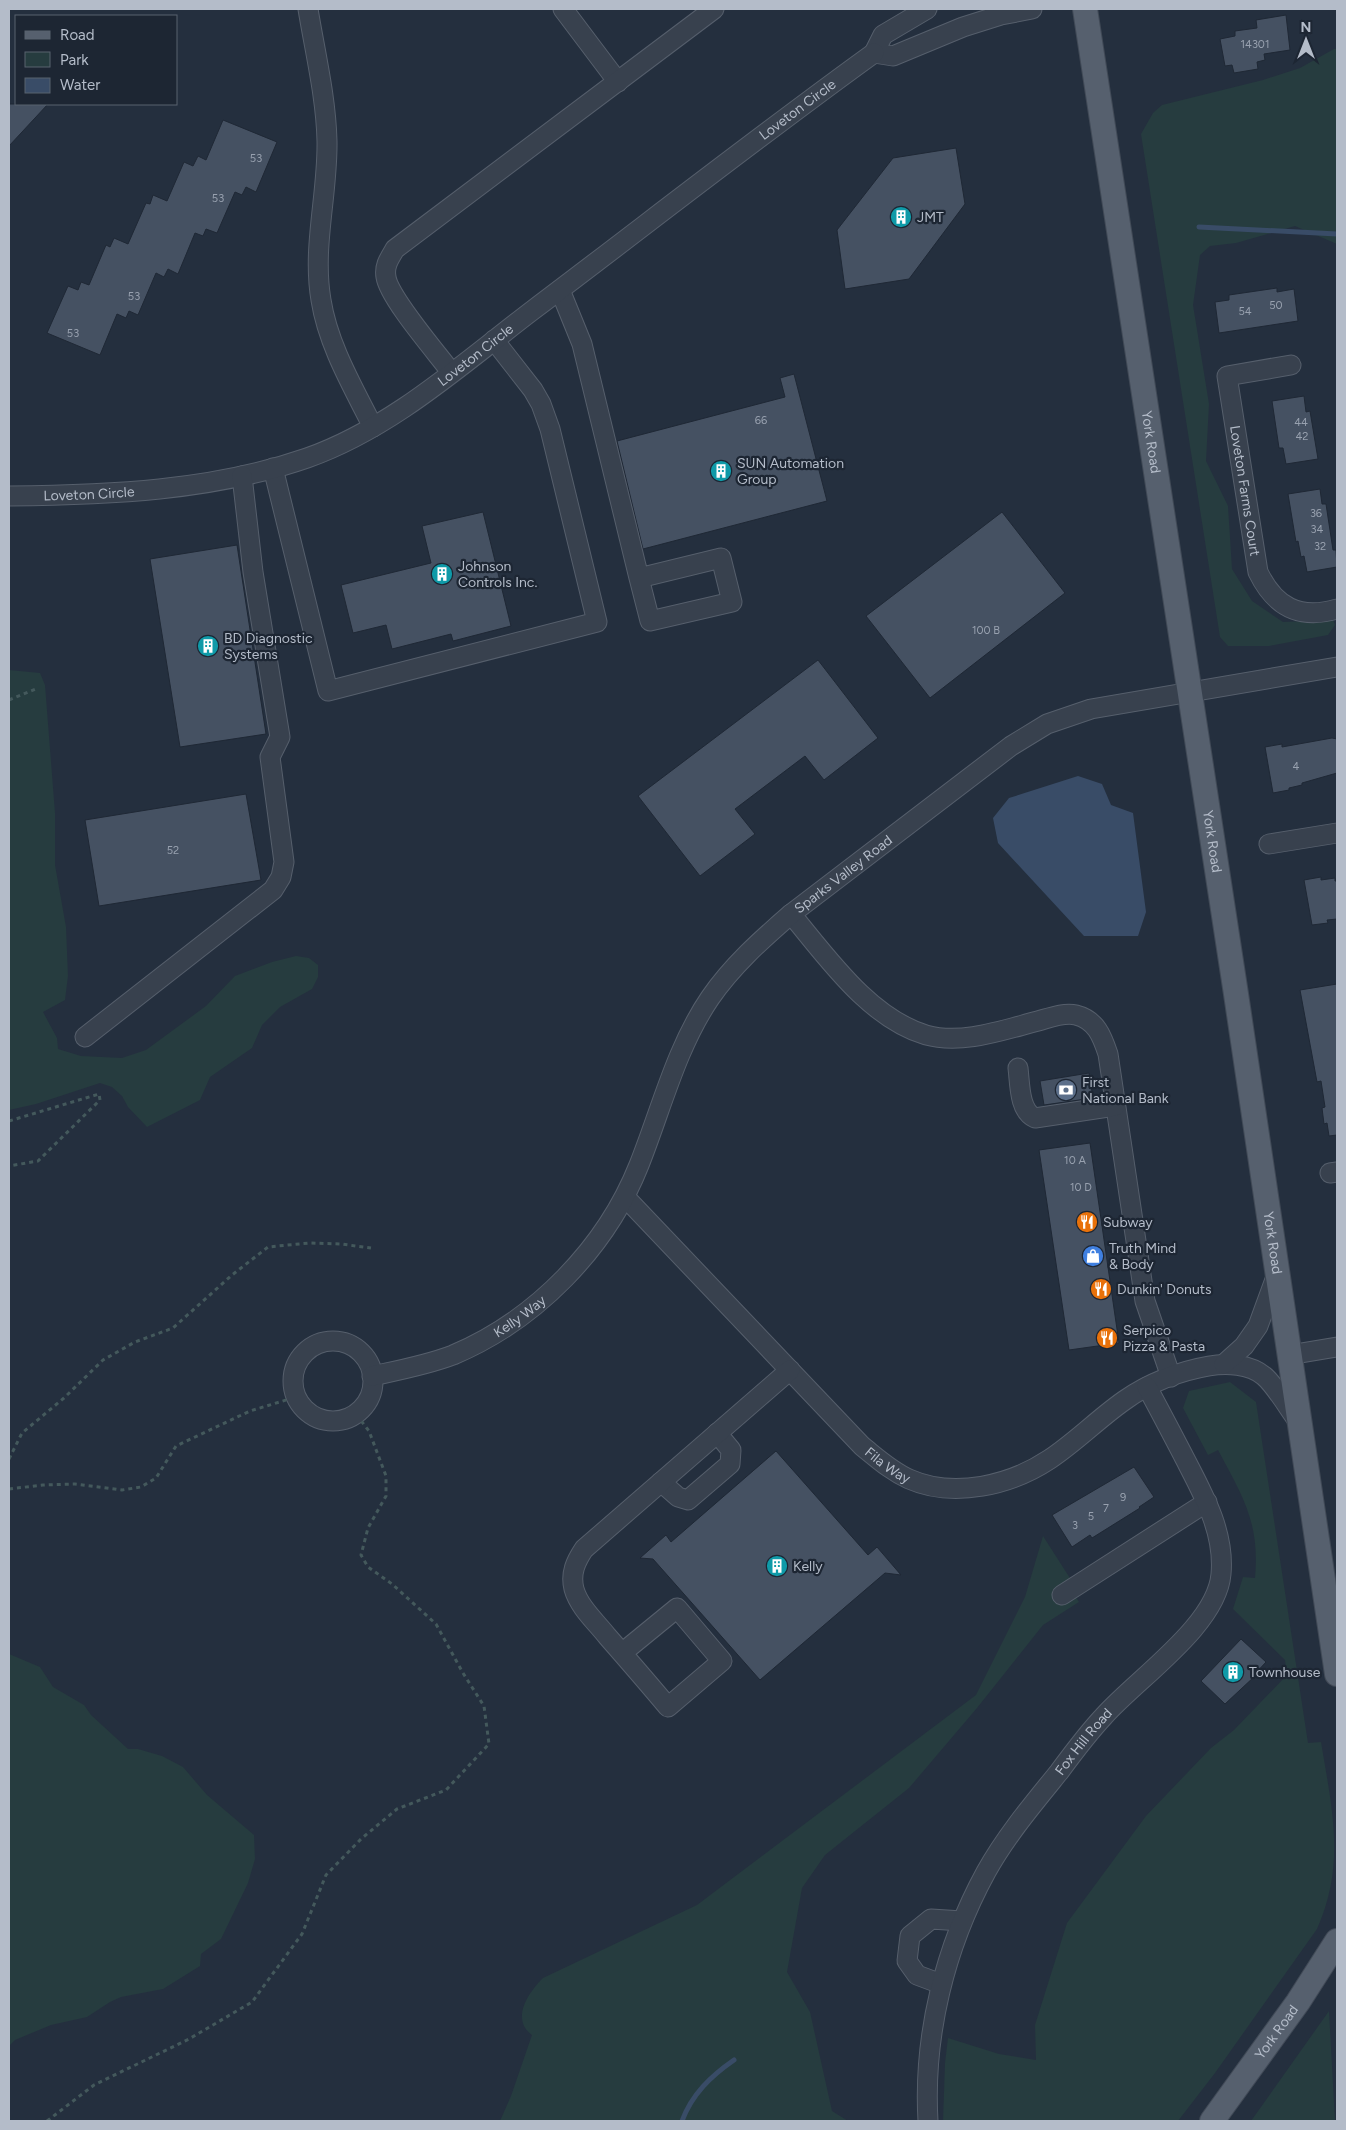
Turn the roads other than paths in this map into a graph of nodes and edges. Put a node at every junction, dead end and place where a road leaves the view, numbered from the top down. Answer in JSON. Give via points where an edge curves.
{"nodes":[{"id":1,"x":308,"y":9,"type":"edge"},
{"id":2,"x":563,"y":9,"type":"edge"},
{"id":3,"x":714,"y":9,"type":"edge"},
{"id":4,"x":927,"y":9,"type":"edge"},
{"id":5,"x":1032,"y":9,"type":"edge"},
{"id":6,"x":1085,"y":9,"type":"edge"},
{"id":7,"x":874,"y":53,"type":"junction"},
{"id":8,"x":618,"y":82,"type":"junction"},
{"id":9,"x":560,"y":290,"type":"junction"},
{"id":10,"x":494,"y":340,"type":"junction"},
{"id":11,"x":1290,"y":365,"type":"dead end"},
{"id":12,"x":451,"y":372,"type":"junction"},
{"id":13,"x":373,"y":427,"type":"junction"},
{"id":14,"x":273,"y":468,"type":"junction"},
{"id":15,"x":242,"y":476,"type":"junction"},
{"id":16,"x":9,"y":496,"type":"edge"},
{"id":17,"x":639,"y":578,"type":"junction"},
{"id":18,"x":1337,"y":609,"type":"edge"},
{"id":19,"x":1337,"y":667,"type":"edge"},
{"id":20,"x":1190,"y":691,"type":"junction"},
{"id":21,"x":1337,"y":833,"type":"edge"},
{"id":22,"x":1269,"y":844,"type":"dead end"},
{"id":23,"x":791,"y":914,"type":"junction"},
{"id":24,"x":85,"y":1037,"type":"dead end"},
{"id":25,"x":1018,"y":1068,"type":"dead end"},
{"id":26,"x":1115,"y":1106,"type":"junction"},
{"id":27,"x":625,"y":1198,"type":"junction"},
{"id":28,"x":1277,"y":1274,"type":"junction"},
{"id":29,"x":1337,"y":1347,"type":"edge"},
{"id":30,"x":1289,"y":1355,"type":"junction"},
{"id":31,"x":1224,"y":1364,"type":"junction"},
{"id":32,"x":790,"y":1370,"type":"junction"},
{"id":33,"x":372,"y":1376,"type":"junction"},
{"id":34,"x":1171,"y":1377,"type":"junction"},
{"id":35,"x":1147,"y":1387,"type":"junction"},
{"id":36,"x":1298,"y":1421,"type":"junction"},
{"id":37,"x":717,"y":1433,"type":"junction"},
{"id":38,"x":661,"y":1482,"type":"junction"},
{"id":39,"x":1207,"y":1502,"type":"junction"},
{"id":40,"x":1062,"y":1595,"type":"dead end"},
{"id":41,"x":622,"y":1653,"type":"junction"},
{"id":42,"x":1337,"y":1674,"type":"edge"},
{"id":43,"x":962,"y":1921,"type":"junction"},
{"id":44,"x":1336,"y":1951,"type":"edge"},
{"id":45,"x":941,"y":1984,"type":"junction"},
{"id":46,"x":928,"y":2121,"type":"edge"},
{"id":47,"x":1212,"y":2121,"type":"edge"}],
"edges":[{"from":1,"to":13,"type":"street","via":[[327,140],[317,260],[321,301],[349,380]]},
{"from":2,"to":8,"type":"street"},
{"from":3,"to":8,"type":"street"},
{"from":4,"to":7,"type":"street","name":"Loveton Circle","via":[[883,35]]},
{"from":5,"to":7,"type":"street","via":[[963,27],[893,56]]},
{"from":6,"to":20,"type":"main road","name":"York Road"},
{"from":7,"to":9,"type":"street","name":"Loveton Circle"},
{"from":8,"to":12,"type":"street","via":[[395,250],[386,264],[386,278],[392,293]]},
{"from":9,"to":10,"type":"street","name":"Loveton Circle"},
{"from":9,"to":17,"type":"street","via":[[582,344]]},
{"from":10,"to":12,"type":"street","name":"Loveton Circle"},
{"from":10,"to":14,"type":"street","via":[[541,404],[597,622],[328,691]]},
{"from":11,"to":18,"type":"street","name":"Loveton Farms Court","via":[[1227,376],[1258,572],[1266,590],[1282,605],[1304,612]]},
{"from":12,"to":13,"type":"street","name":"Loveton Circle"},
{"from":13,"to":14,"type":"street","name":"Loveton Circle","via":[[336,446]]},
{"from":14,"to":15,"type":"street","name":"Loveton Circle"},
{"from":15,"to":16,"type":"street","name":"Loveton Circle","via":[[150,490]]},
{"from":15,"to":24,"type":"street","via":[[253,572],[280,737],[270,757],[284,862],[281,877],[273,890]]},
{"from":17,"to":17,"type":"street","via":[[721,558],[732,602],[650,621]]},
{"from":19,"to":20,"type":"street","name":"Sparks Valley Road"},
{"from":20,"to":23,"type":"street","name":"Sparks Valley Road","via":[[1091,709],[1028,734]]},
{"from":20,"to":28,"type":"main road","name":"York Road"},
{"from":21,"to":22,"type":"street"},
{"from":23,"to":26,"type":"street","via":[[839,972],[868,1000],[898,1023],[926,1035],[952,1038],[985,1035],[1059,1016],[1075,1015],[1091,1022],[1101,1032],[1108,1054]]},
{"from":23,"to":27,"type":"street","name":"Sparks Valley Road","via":[[730,971],[709,1000],[673,1070]]},
{"from":25,"to":26,"type":"street","via":[[1024,1107],[1028,1115],[1035,1118]]},
{"from":26,"to":34,"type":"street","via":[[1145,1301]]},
{"from":27,"to":32,"type":"street","name":"Fila Way"},
{"from":27,"to":33,"type":"street","name":"Kelly Way","via":[[580,1262],[554,1289],[520,1316],[452,1355]]},
{"from":28,"to":30,"type":"main road","name":"York Road"},
{"from":28,"to":31,"type":"street","via":[[1258,1326],[1244,1346]]},
{"from":29,"to":30,"type":"street"},
{"from":30,"to":36,"type":"main road","name":"York Road"},
{"from":31,"to":34,"type":"street","name":"Fila Way"},
{"from":31,"to":36,"type":"street","name":"Fila Way","via":[[1249,1368],[1264,1375]]},
{"from":32,"to":35,"type":"street","name":"Fila Way","via":[[877,1459],[910,1479],[950,1488],[985,1486],[1035,1467]]},
{"from":32,"to":37,"type":"street"},
{"from":33,"to":33,"type":"street","via":[[368,1400],[356,1413],[338,1420],[325,1420],[303,1408],[293,1385],[294,1371],[300,1359],[321,1342],[348,1344],[364,1357]]},
{"from":34,"to":35,"type":"street","name":"Fila Way"},
{"from":35,"to":39,"type":"street","name":"Fox Hill Road"},
{"from":36,"to":42,"type":"main road","name":"York Road"},
{"from":37,"to":38,"type":"street"},
{"from":37,"to":38,"type":"street","via":[[731,1450],[730,1464],[688,1500],[678,1497]]},
{"from":38,"to":41,"type":"street","via":[[584,1549],[573,1574],[578,1601]]},
{"from":39,"to":40,"type":"street"},
{"from":39,"to":43,"type":"street","name":"Fox Hill Road","via":[[1221,1560],[1217,1593],[1209,1610],[1193,1630],[1103,1716],[1012,1832],[987,1871]]},
{"from":41,"to":41,"type":"street","via":[[668,1707],[722,1661],[677,1608]]},
{"from":43,"to":45,"type":"street","name":"Fox Hill Road"},
{"from":43,"to":45,"type":"street","via":[[931,1919],[910,1936],[907,1961],[917,1975]]},
{"from":44,"to":47,"type":"main road","name":"York Road"},
{"from":45,"to":46,"type":"street","name":"Fox Hill Road","via":[[931,2050]]}]}
